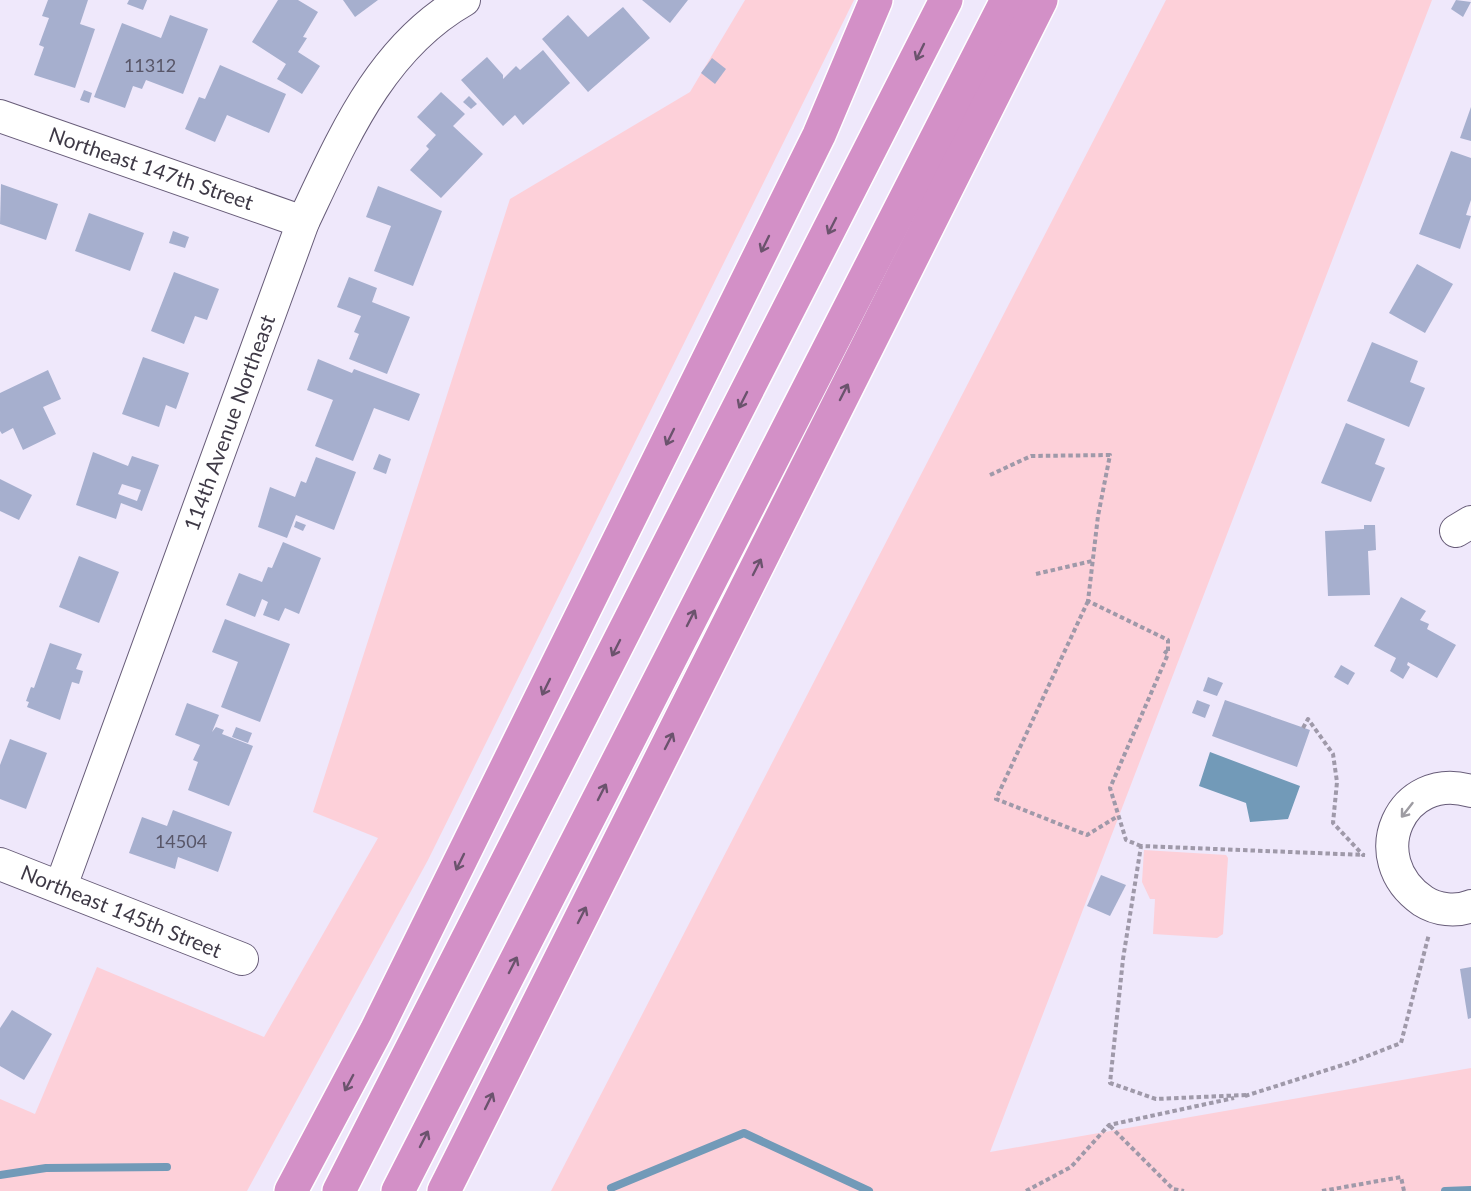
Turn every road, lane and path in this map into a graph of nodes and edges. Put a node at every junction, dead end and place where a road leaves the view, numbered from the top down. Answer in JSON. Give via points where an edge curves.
{"nodes":[{"id":1,"x":464,"y":0,"type":"edge"},
{"id":2,"x":876,"y":0,"type":"edge"},
{"id":3,"x":897,"y":0,"type":"edge"},
{"id":4,"x":946,"y":0,"type":"edge"},
{"id":5,"x":1007,"y":0,"type":"edge"},
{"id":6,"x":1041,"y":0,"type":"edge"},
{"id":7,"x":0,"y":116,"type":"edge"},
{"id":8,"x":819,"y":135,"type":"junction"},
{"id":9,"x":303,"y":222,"type":"junction"},
{"id":10,"x":990,"y":475,"type":"dead end"},
{"id":11,"x":1092,"y":561,"type":"junction"},
{"id":12,"x":1035,"y":574,"type":"dead end"},
{"id":13,"x":1088,"y":601,"type":"junction"},
{"id":14,"x":1471,"y":791,"type":"edge"},
{"id":15,"x":1118,"y":816,"type":"junction"},
{"id":16,"x":1141,"y":846,"type":"junction"},
{"id":17,"x":1392,"y":856,"type":"junction"},
{"id":18,"x":0,"y":864,"type":"edge"},
{"id":19,"x":61,"y":886,"type":"junction"},
{"id":20,"x":1471,"y":906,"type":"edge"},
{"id":21,"x":1436,"y":907,"type":"junction"},
{"id":22,"x":242,"y":959,"type":"dead end"},
{"id":23,"x":1246,"y":1095,"type":"junction"},
{"id":24,"x":1109,"y":1125,"type":"junction"},
{"id":25,"x":291,"y":1191,"type":"edge"},
{"id":26,"x":339,"y":1191,"type":"edge"},
{"id":27,"x":398,"y":1191,"type":"edge"},
{"id":28,"x":444,"y":1191,"type":"edge"},
{"id":29,"x":1026,"y":1191,"type":"edge"},
{"id":30,"x":1184,"y":1191,"type":"edge"},
{"id":31,"x":1322,"y":1191,"type":"edge"},
{"id":32,"x":1404,"y":1191,"type":"edge"}],
"edges":[{"from":1,"to":9,"type":"street","name":"114th Avenue Northeast","via":[[444,11],[401,49],[353,117]]},
{"from":2,"to":8,"type":"highway"},
{"from":3,"to":8,"type":"highway"},
{"from":4,"to":26,"type":"highway","one_way":true},
{"from":27,"to":5,"type":"highway","one_way":true},
{"from":28,"to":6,"type":"highway","one_way":true},
{"from":7,"to":9,"type":"street","name":"Northeast 147th Street"},
{"from":8,"to":25,"type":"highway","one_way":true,"via":[[376,1031]]},
{"from":9,"to":19,"type":"street","name":"114th Avenue Northeast"},
{"from":10,"to":11,"type":"path","via":[[1031,456],[1110,455]]},
{"from":11,"to":12,"type":"path"},
{"from":11,"to":13,"type":"path"},
{"from":13,"to":15,"type":"path","via":[[1168,640],[1110,788]]},
{"from":13,"to":15,"type":"path","via":[[996,799],[1087,835]]},
{"from":14,"to":17,"type":"street","one_way":true,"via":[[1457,787],[1431,790],[1407,807],[1392,833]]},
{"from":15,"to":16,"type":"path","via":[[1126,840]]},
{"from":16,"to":17,"type":"path"},
{"from":16,"to":23,"type":"path","via":[[1123,959],[1110,1083],[1156,1099]]},
{"from":17,"to":21,"type":"street","via":[[1406,889]]},
{"from":18,"to":19,"type":"street","name":"Northeast 145th Street"},
{"from":19,"to":22,"type":"street","name":"Northeast 145th Street"},
{"from":20,"to":21,"type":"street","via":[[1461,910]]},
{"from":21,"to":23,"type":"path","via":[[1401,1043]]},
{"from":23,"to":24,"type":"path"},
{"from":24,"to":29,"type":"path","via":[[1071,1167]]},
{"from":24,"to":30,"type":"path","via":[[1173,1189]]},
{"from":31,"to":32,"type":"path","via":[[1401,1177]]}]}
